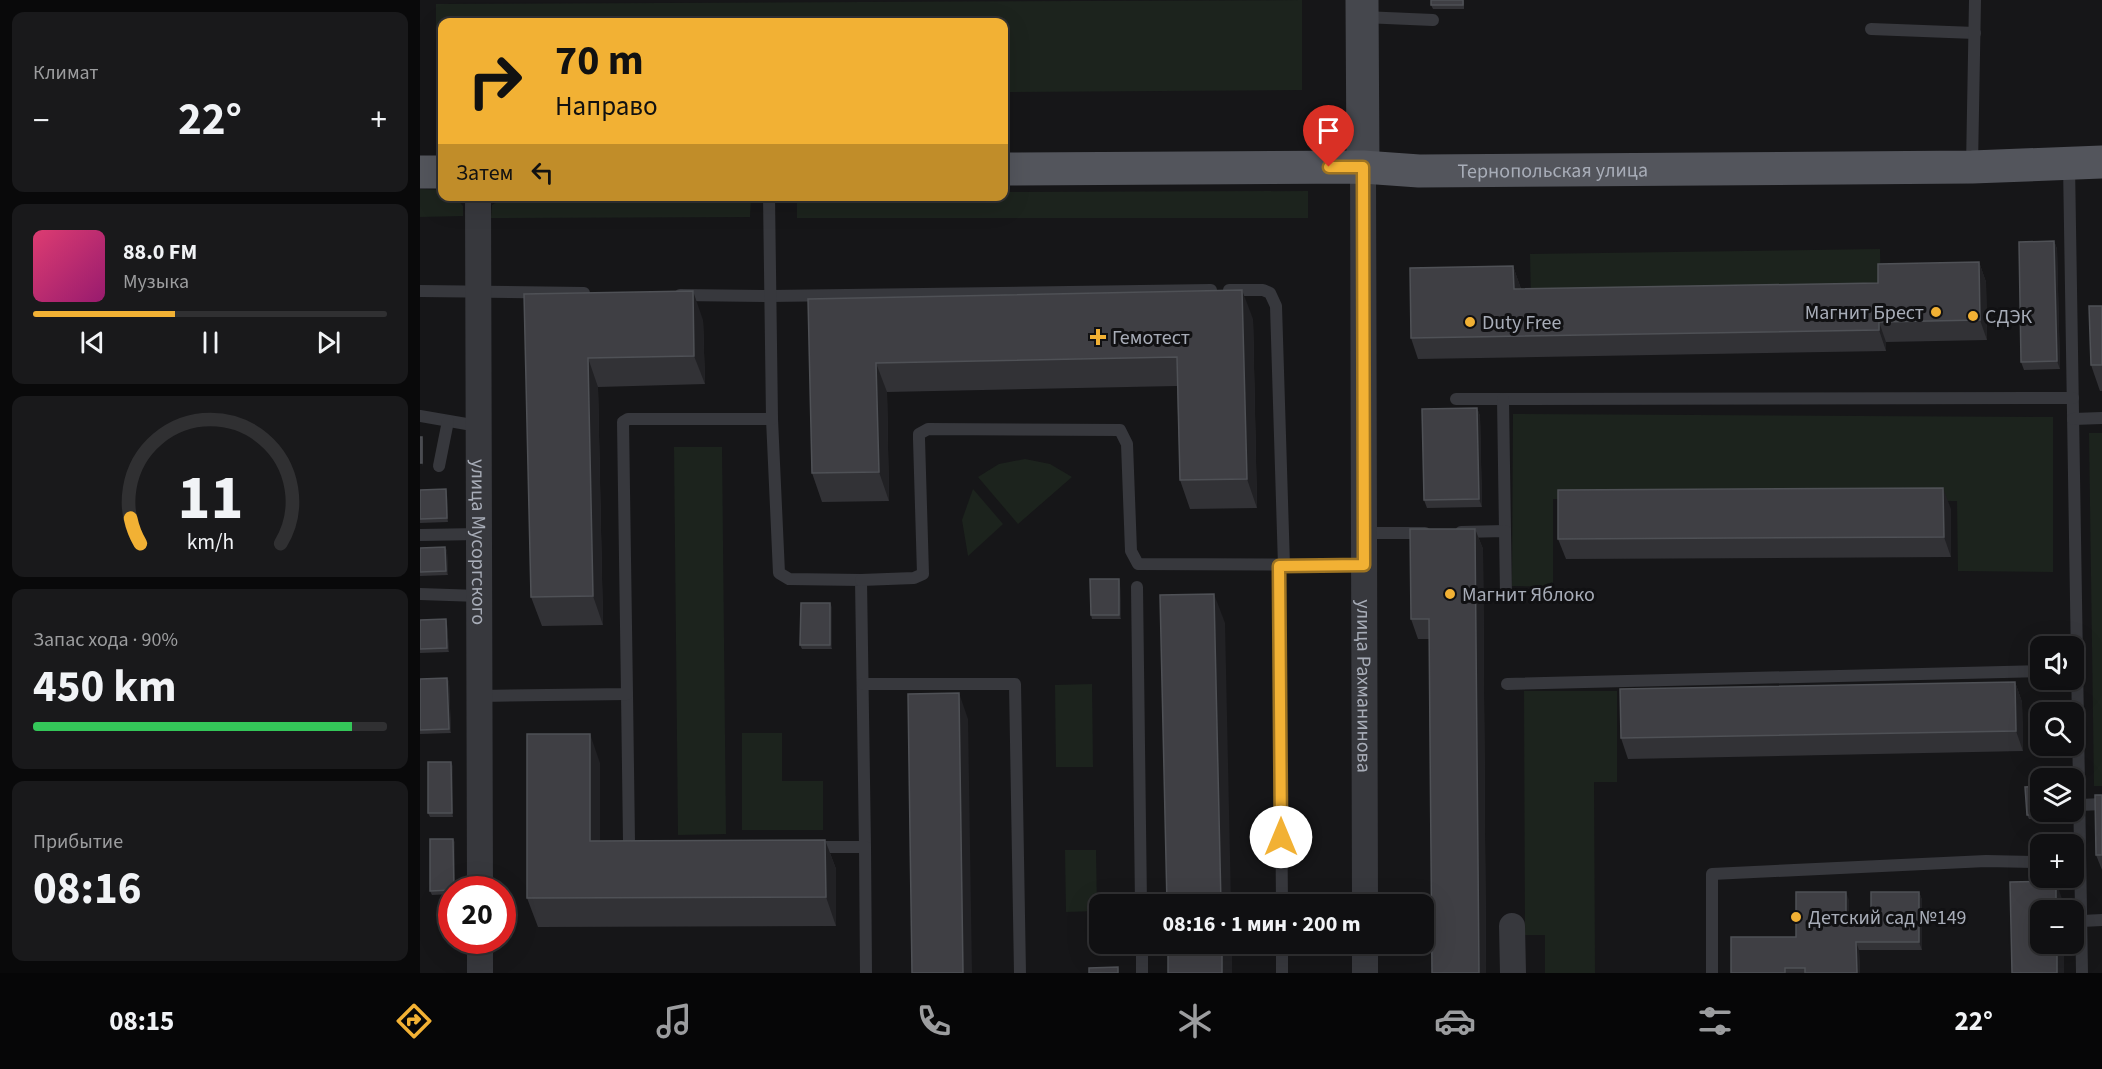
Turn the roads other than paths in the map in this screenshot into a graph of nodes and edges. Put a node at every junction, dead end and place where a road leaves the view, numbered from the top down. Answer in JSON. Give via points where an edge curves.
{"nodes":[{"id":1,"x":1975,"y":0,"type":"edge"},
{"id":2,"x":1362,"y":8,"type":"edge"},
{"id":3,"x":1433,"y":20,"type":"dead end"},
{"id":4,"x":1871,"y":28,"type":"dead end"},
{"id":5,"x":1975,"y":33,"type":"junction"},
{"id":6,"x":2102,"y":162,"type":"edge"},
{"id":7,"x":2069,"y":163,"type":"junction"},
{"id":8,"x":1363,"y":167,"type":"junction"},
{"id":9,"x":1972,"y":167,"type":"junction"},
{"id":10,"x":1008,"y":169,"type":"edge"},
{"id":11,"x":420,"y":172,"type":"edge"},
{"id":12,"x":438,"y":172,"type":"edge"},
{"id":13,"x":478,"y":201,"type":"edge"},
{"id":14,"x":769,"y":201,"type":"edge"},
{"id":15,"x":420,"y":291,"type":"edge"},
{"id":16,"x":478,"y":292,"type":"junction"},
{"id":17,"x":595,"y":294,"type":"edge"},
{"id":18,"x":665,"y":295,"type":"edge"},
{"id":19,"x":770,"y":296,"type":"junction"},
{"id":20,"x":2073,"y":398,"type":"junction"},
{"id":21,"x":1456,"y":399,"type":"dead end"},
{"id":22,"x":1503,"y":399,"type":"junction"},
{"id":23,"x":420,"y":416,"type":"edge"},
{"id":24,"x":2102,"y":418,"type":"edge"},
{"id":25,"x":772,"y":419,"type":"junction"},
{"id":26,"x":2073,"y":419,"type":"junction"},
{"id":27,"x":448,"y":420,"type":"junction"},
{"id":28,"x":478,"y":426,"type":"junction"},
{"id":29,"x":440,"y":466,"type":"dead end"},
{"id":30,"x":1505,"y":531,"type":"junction"},
{"id":31,"x":1364,"y":533,"type":"junction"},
{"id":32,"x":479,"y":534,"type":"junction"},
{"id":33,"x":420,"y":536,"type":"edge"},
{"id":34,"x":1364,"y":565,"type":"junction"},
{"id":35,"x":1282,"y":566,"type":"junction"},
{"id":36,"x":861,"y":580,"type":"junction"},
{"id":37,"x":1137,"y":587,"type":"dead end"},
{"id":38,"x":420,"y":594,"type":"edge"},
{"id":39,"x":479,"y":596,"type":"junction"},
{"id":40,"x":1506,"y":596,"type":"dead end"},
{"id":41,"x":2075,"y":636,"type":"edge"},
{"id":42,"x":2030,"y":672,"type":"edge"},
{"id":43,"x":863,"y":684,"type":"junction"},
{"id":44,"x":1507,"y":684,"type":"dead end"},
{"id":45,"x":2076,"y":690,"type":"edge"},
{"id":46,"x":627,"y":694,"type":"junction"},
{"id":47,"x":480,"y":696,"type":"junction"},
{"id":48,"x":2079,"y":768,"type":"edge"},
{"id":49,"x":2102,"y":804,"type":"edge"},
{"id":50,"x":2084,"y":805,"type":"edge"},
{"id":51,"x":865,"y":847,"type":"junction"},
{"id":52,"x":801,"y":848,"type":"edge"},
{"id":53,"x":648,"y":849,"type":"edge"},
{"id":54,"x":2030,"y":862,"type":"edge"},
{"id":55,"x":480,"y":876,"type":"edge"},
{"id":56,"x":1141,"y":894,"type":"edge"},
{"id":57,"x":1282,"y":894,"type":"edge"},
{"id":58,"x":1365,"y":894,"type":"edge"},
{"id":59,"x":2102,"y":920,"type":"edge"},
{"id":60,"x":2084,"y":921,"type":"edge"},
{"id":61,"x":1512,"y":926,"type":"dead end"},
{"id":62,"x":480,"y":954,"type":"edge"},
{"id":63,"x":1142,"y":954,"type":"edge"},
{"id":64,"x":1282,"y":954,"type":"edge"},
{"id":65,"x":1365,"y":954,"type":"edge"},
{"id":66,"x":2082,"y":954,"type":"edge"},
{"id":67,"x":480,"y":973,"type":"edge"},
{"id":68,"x":866,"y":973,"type":"edge"},
{"id":69,"x":1020,"y":973,"type":"edge"},
{"id":70,"x":1142,"y":973,"type":"edge"},
{"id":71,"x":1282,"y":973,"type":"edge"},
{"id":72,"x":1365,"y":973,"type":"edge"},
{"id":73,"x":1513,"y":973,"type":"edge"},
{"id":74,"x":1712,"y":973,"type":"edge"},
{"id":75,"x":2082,"y":973,"type":"edge"}],
"edges":[{"from":1,"to":5,"type":"lane"},
{"from":2,"to":3,"type":"lane"},
{"from":2,"to":8,"type":"main road","name":"улица Рахманинова"},
{"from":4,"to":5,"type":"lane"},
{"from":5,"to":9,"type":"lane"},
{"from":6,"to":7,"type":"main road","name":"Тернопольская улица"},
{"from":7,"to":9,"type":"main road","name":"Тернопольская улица"},
{"from":7,"to":20,"type":"lane"},
{"from":8,"to":9,"type":"main road","name":"Тернопольская улица","via":[[1419,171]]},
{"from":8,"to":10,"type":"main road","name":"Тернопольская улица"},
{"from":8,"to":31,"type":"street","name":"улица Рахманинова"},
{"from":11,"to":12,"type":"main road"},
{"from":13,"to":16,"type":"street","name":"улица Мусоргского"},
{"from":14,"to":19,"type":"lane"},
{"from":15,"to":16,"type":"lane"},
{"from":16,"to":17,"type":"lane"},
{"from":16,"to":28,"type":"street","name":"улица Мусоргского"},
{"from":18,"to":19,"type":"lane"},
{"from":19,"to":25,"type":"lane"},
{"from":19,"to":35,"type":"lane","via":[[1269,292],[1276,306]]},
{"from":20,"to":22,"type":"lane"},
{"from":20,"to":26,"type":"lane"},
{"from":21,"to":22,"type":"lane"},
{"from":22,"to":30,"type":"lane"},
{"from":23,"to":27,"type":"lane"},
{"from":24,"to":26,"type":"lane"},
{"from":25,"to":36,"type":"lane","via":[[779,573],[789,579]]},
{"from":25,"to":46,"type":"lane","via":[[623,422]]},
{"from":26,"to":41,"type":"lane"},
{"from":27,"to":28,"type":"lane"},
{"from":27,"to":29,"type":"lane"},
{"from":28,"to":32,"type":"street","name":"улица Мусоргского"},
{"from":30,"to":31,"type":"lane"},
{"from":30,"to":40,"type":"lane"},
{"from":31,"to":34,"type":"street","name":"улица Рахманинова"},
{"from":32,"to":33,"type":"lane"},
{"from":32,"to":39,"type":"street","name":"улица Мусоргского"},
{"from":34,"to":35,"type":"lane"},
{"from":34,"to":58,"type":"street","name":"улица Рахманинова"},
{"from":35,"to":36,"type":"lane","via":[[1138,564],[1131,551],[1127,444],[1120,430],[928,429],[919,434],[923,574],[914,578]]},
{"from":35,"to":57,"type":"lane"},
{"from":36,"to":43,"type":"lane"},
{"from":37,"to":56,"type":"lane"},
{"from":38,"to":39,"type":"lane"},
{"from":39,"to":47,"type":"street","name":"улица Мусоргского"},
{"from":42,"to":44,"type":"lane"},
{"from":43,"to":51,"type":"lane"},
{"from":43,"to":69,"type":"lane","via":[[1015,684]]},
{"from":45,"to":48,"type":"lane"},
{"from":46,"to":47,"type":"lane"},
{"from":46,"to":53,"type":"lane","via":[[629,842],[633,849]]},
{"from":47,"to":55,"type":"street","name":"улица Мусоргского"},
{"from":49,"to":50,"type":"lane"},
{"from":51,"to":52,"type":"lane"},
{"from":51,"to":68,"type":"lane"},
{"from":54,"to":74,"type":"lane","via":[[1712,874]]},
{"from":59,"to":60,"type":"lane"},
{"from":61,"to":73,"type":"street"},
{"from":62,"to":67,"type":"street"},
{"from":63,"to":70,"type":"lane"},
{"from":64,"to":71,"type":"lane"},
{"from":65,"to":72,"type":"street"},
{"from":66,"to":75,"type":"lane"}]}
